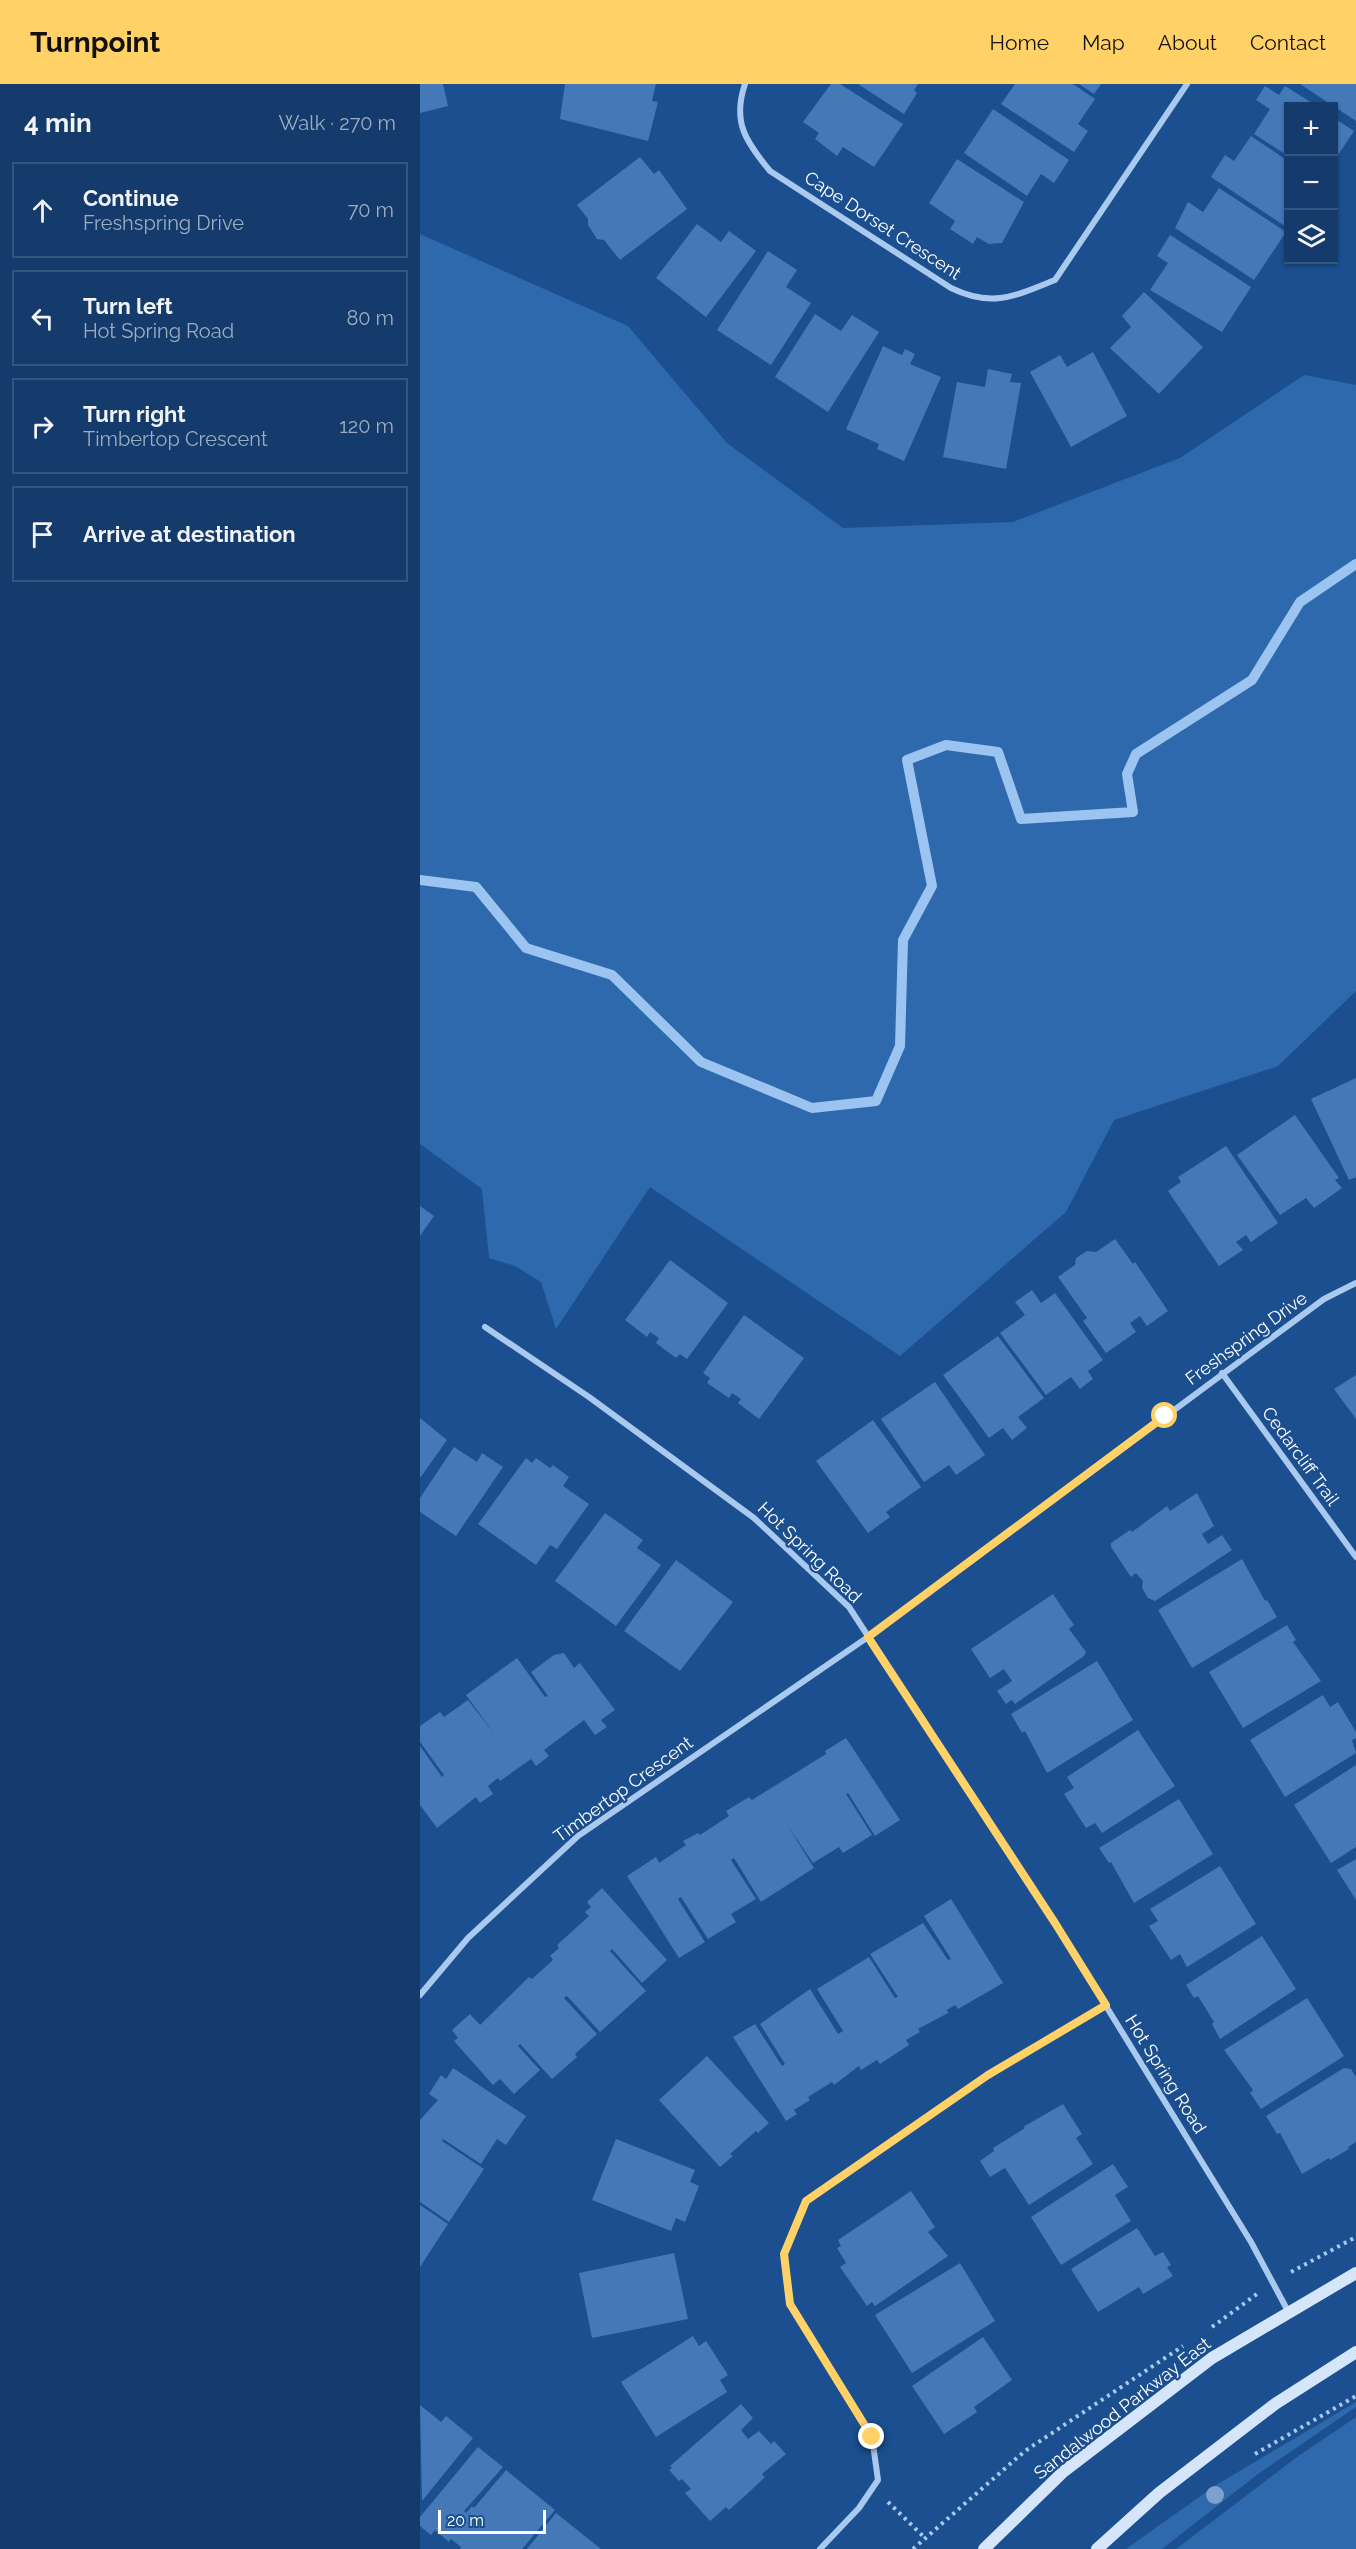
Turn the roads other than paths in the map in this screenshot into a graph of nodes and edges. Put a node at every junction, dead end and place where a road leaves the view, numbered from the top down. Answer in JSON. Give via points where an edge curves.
{"nodes":[{"id":1,"x":745,"y":84,"type":"edge"},
{"id":2,"x":1187,"y":84,"type":"edge"},
{"id":3,"x":1356,"y":1283,"type":"edge"},
{"id":4,"x":485,"y":1327,"type":"dead end"},
{"id":5,"x":1222,"y":1373,"type":"junction"},
{"id":6,"x":1356,"y":1557,"type":"edge"},
{"id":7,"x":868,"y":1637,"type":"junction"},
{"id":8,"x":420,"y":1995,"type":"edge"},
{"id":9,"x":1106,"y":2005,"type":"junction"},
{"id":10,"x":1356,"y":2273,"type":"edge"},
{"id":11,"x":1289,"y":2313,"type":"junction"},
{"id":12,"x":1356,"y":2352,"type":"edge"},
{"id":13,"x":820,"y":2549,"type":"edge"},
{"id":14,"x":984,"y":2549,"type":"edge"},
{"id":15,"x":1097,"y":2549,"type":"edge"}],
"edges":[{"from":1,"to":2,"type":"street","name":"Cape Dorset Crescent","via":[[740,121],[749,146],[770,171],[951,288],[988,300],[1023,293],[1055,279]]},
{"from":3,"to":5,"type":"street","name":"Freshspring Drive","via":[[1324,1299]]},
{"from":4,"to":7,"type":"street","name":"Hot Spring Road","via":[[589,1397],[754,1518],[849,1607]]},
{"from":5,"to":6,"type":"street","name":"Cedarcliff Trail"},
{"from":5,"to":7,"type":"street","name":"Freshspring Drive"},
{"from":7,"to":8,"type":"street","name":"Timbertop Crescent","via":[[578,1836],[468,1938]]},
{"from":7,"to":9,"type":"street","name":"Hot Spring Road"},
{"from":9,"to":11,"type":"street","name":"Hot Spring Road","via":[[1236,2216]]},
{"from":9,"to":13,"type":"street","via":[[988,2075],[806,2201],[784,2254],[790,2304],[872,2437],[878,2480],[859,2508]]},
{"from":10,"to":11,"type":"main road","name":"Sandalwood Parkway East"},
{"from":11,"to":14,"type":"main road","name":"Sandalwood Parkway East","via":[[1212,2358],[1073,2464]]},
{"from":12,"to":15,"type":"main road","via":[[1275,2404],[1159,2493]]}]}
